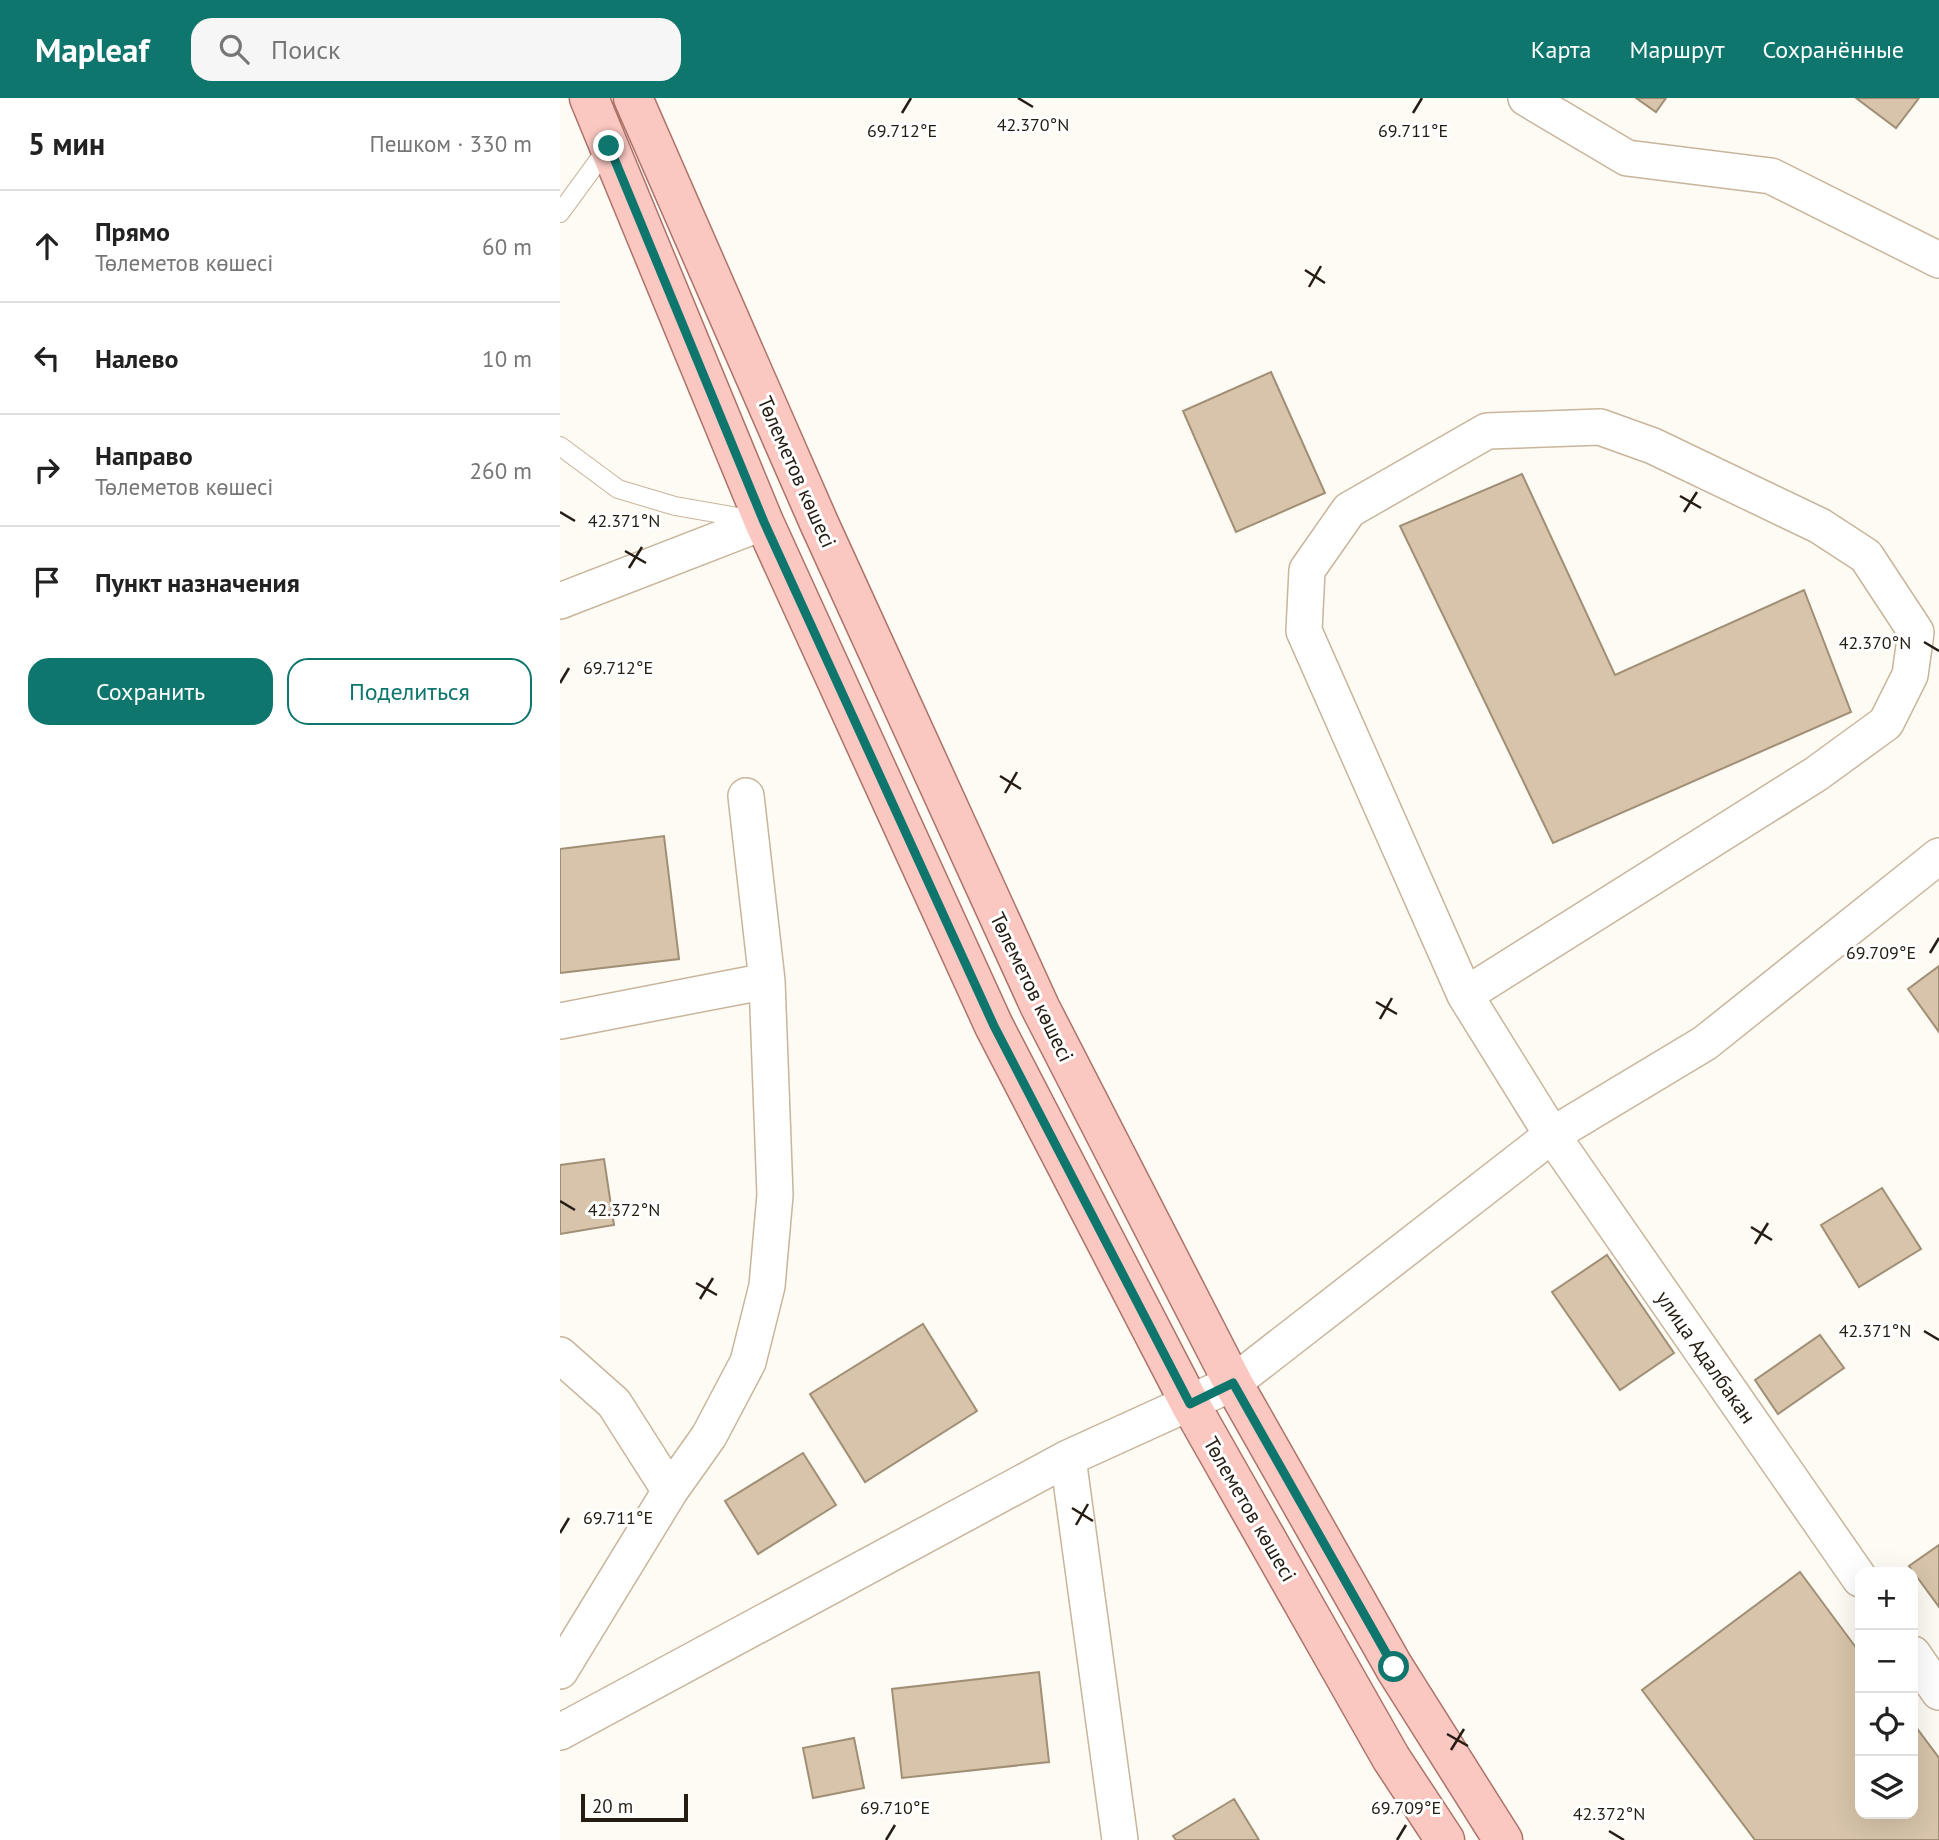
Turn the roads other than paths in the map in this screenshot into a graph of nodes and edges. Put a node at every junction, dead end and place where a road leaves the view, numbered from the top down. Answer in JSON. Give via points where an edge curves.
{"nodes":[{"id":1,"x":589,"y":98,"type":"edge"},
{"id":2,"x":633,"y":98,"type":"edge"},
{"id":3,"x":1526,"y":98,"type":"edge"},
{"id":4,"x":609,"y":146,"type":"junction"},
{"id":5,"x":560,"y":213,"type":"edge"},
{"id":6,"x":1939,"y":260,"type":"edge"},
{"id":7,"x":560,"y":446,"type":"edge"},
{"id":8,"x":764,"y":522,"type":"junction"},
{"id":9,"x":560,"y":601,"type":"edge"},
{"id":10,"x":746,"y":796,"type":"dead end"},
{"id":11,"x":1939,"y":856,"type":"edge"},
{"id":12,"x":766,"y":981,"type":"junction"},
{"id":13,"x":1465,"y":995,"type":"junction"},
{"id":14,"x":560,"y":1021,"type":"edge"},
{"id":15,"x":1552,"y":1135,"type":"junction"},
{"id":16,"x":560,"y":1355,"type":"edge"},
{"id":17,"x":1233,"y":1383,"type":"junction"},
{"id":18,"x":1190,"y":1404,"type":"junction"},
{"id":19,"x":1068,"y":1458,"type":"junction"},
{"id":20,"x":670,"y":1490,"type":"junction"},
{"id":21,"x":1855,"y":1572,"type":"edge"},
{"id":22,"x":1918,"y":1661,"type":"edge"},
{"id":23,"x":560,"y":1671,"type":"edge"},
{"id":24,"x":1939,"y":1692,"type":"edge"},
{"id":25,"x":560,"y":1732,"type":"edge"},
{"id":26,"x":1120,"y":1840,"type":"edge"},
{"id":27,"x":1445,"y":1840,"type":"edge"},
{"id":28,"x":1503,"y":1840,"type":"edge"}],
"edges":[{"from":1,"to":4,"type":"main road","name":"Төлеметов көшесі"},
{"from":2,"to":17,"type":"main road","name":"Төлеметов көшесі","via":[[813,510],[1040,1007]]},
{"from":3,"to":6,"type":"street","via":[[1626,159],[1771,176]]},
{"from":4,"to":5,"type":"lane"},
{"from":4,"to":8,"type":"main road","name":"Төлеметов көшесі"},
{"from":7,"to":8,"type":"lane","via":[[618,489],[675,506]]},
{"from":8,"to":9,"type":"street"},
{"from":8,"to":18,"type":"main road","name":"Төлеметов көшесі","via":[[994,1026]]},
{"from":10,"to":12,"type":"street"},
{"from":11,"to":15,"type":"street","via":[[1705,1042]]},
{"from":12,"to":14,"type":"street"},
{"from":12,"to":20,"type":"street","via":[[775,1195],[767,1286],[748,1362],[709,1436]]},
{"from":13,"to":13,"type":"street","name":"улица Адалбакан","via":[[1304,631],[1307,570],[1349,510],[1487,431],[1600,426],[1653,446],[1819,526],[1866,556],[1916,632],[1910,675],[1886,723],[1816,774]]},
{"from":13,"to":15,"type":"street","name":"улица Адалбакан"},
{"from":15,"to":17,"type":"street"},
{"from":15,"to":21,"type":"street","name":"улица Адалбакан"},
{"from":16,"to":20,"type":"street","via":[[614,1403]]},
{"from":17,"to":18,"type":"street"},
{"from":17,"to":28,"type":"main road","name":"Төлеметов көшесі","via":[[1394,1667]]},
{"from":18,"to":19,"type":"street"},
{"from":18,"to":27,"type":"main road","name":"Төлеметов көшесі","via":[[1391,1758]]},
{"from":19,"to":25,"type":"street"},
{"from":19,"to":26,"type":"street"},
{"from":20,"to":23,"type":"street"},
{"from":22,"to":24,"type":"street"}]}
